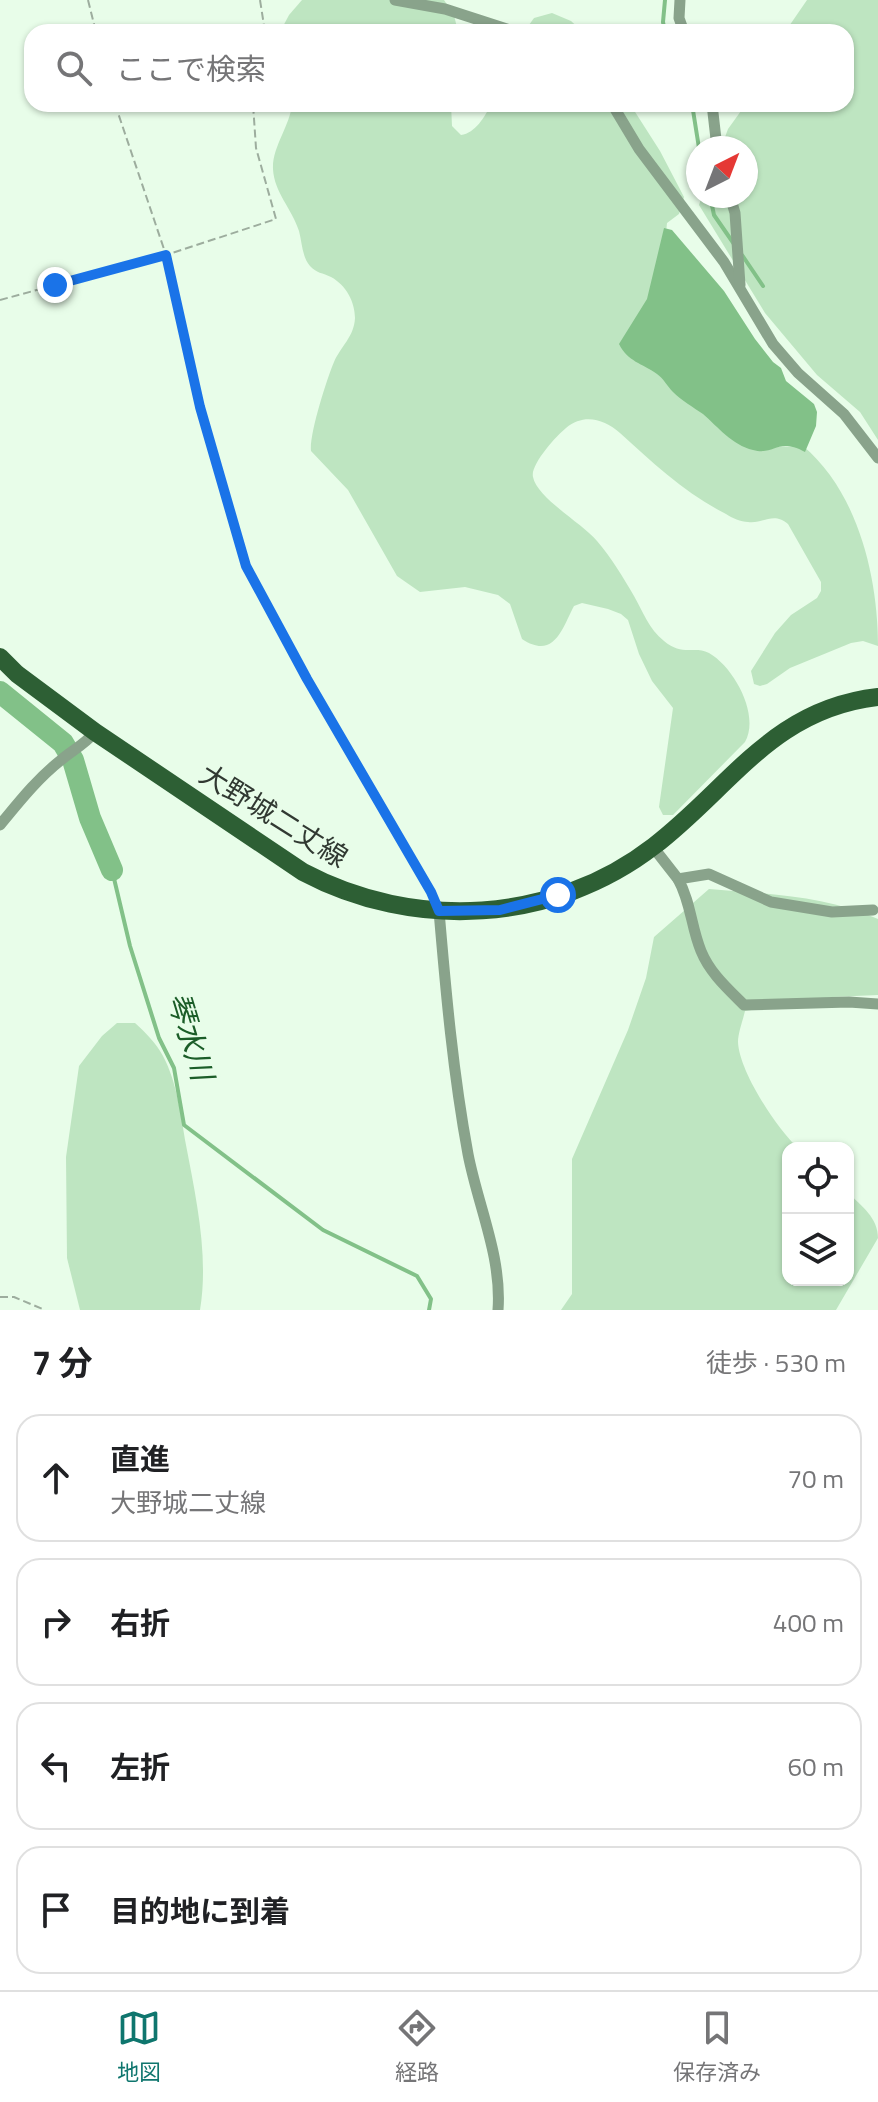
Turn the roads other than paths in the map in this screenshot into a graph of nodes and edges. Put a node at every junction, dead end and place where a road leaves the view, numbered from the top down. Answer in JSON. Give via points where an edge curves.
{"nodes":[{"id":1,"x":395,"y":0,"type":"edge"},
{"id":2,"x":680,"y":0,"type":"edge"},
{"id":3,"x":491,"y":24,"type":"edge"},
{"id":4,"x":681,"y":24,"type":"edge"},
{"id":5,"x":617,"y":112,"type":"edge"},
{"id":6,"x":713,"y":112,"type":"edge"},
{"id":7,"x":716,"y":136,"type":"edge"},
{"id":8,"x":734,"y":208,"type":"edge"},
{"id":9,"x":740,"y":290,"type":"junction"},
{"id":10,"x":878,"y":458,"type":"edge"},
{"id":11,"x":0,"y":657,"type":"edge"},
{"id":12,"x":878,"y":697,"type":"edge"},
{"id":13,"x":95,"y":732,"type":"junction"},
{"id":14,"x":0,"y":825,"type":"edge"},
{"id":15,"x":653,"y":847,"type":"junction"},
{"id":16,"x":678,"y":879,"type":"junction"},
{"id":17,"x":873,"y":910,"type":"dead end"},
{"id":18,"x":439,"y":911,"type":"junction"},
{"id":19,"x":878,"y":1004,"type":"edge"},
{"id":20,"x":498,"y":1310,"type":"edge"}],
"edges":[{"from":1,"to":3,"type":"street"},
{"from":2,"to":4,"type":"street"},
{"from":5,"to":9,"type":"street"},
{"from":6,"to":7,"type":"street"},
{"from":8,"to":9,"type":"street"},
{"from":9,"to":10,"type":"street","via":[[786,360],[844,414]]},
{"from":11,"to":13,"type":"main road","name":"大野城二丈線"},
{"from":12,"to":15,"type":"main road","name":"大野城二丈線","via":[[822,711],[781,734],[743,762]]},
{"from":13,"to":14,"type":"street","via":[[28,790]]},
{"from":13,"to":18,"type":"main road","name":"大野城二丈線","via":[[329,886],[391,905]]},
{"from":15,"to":16,"type":"street"},
{"from":15,"to":18,"type":"main road","name":"大野城二丈線","via":[[606,876],[536,903],[500,910]]},
{"from":16,"to":17,"type":"street","via":[[709,874],[771,902],[832,912]]},
{"from":16,"to":19,"type":"street","via":[[687,894],[700,951],[714,976],[744,1005]]},
{"from":18,"to":20,"type":"street","via":[[453,1070],[494,1260]]}]}
